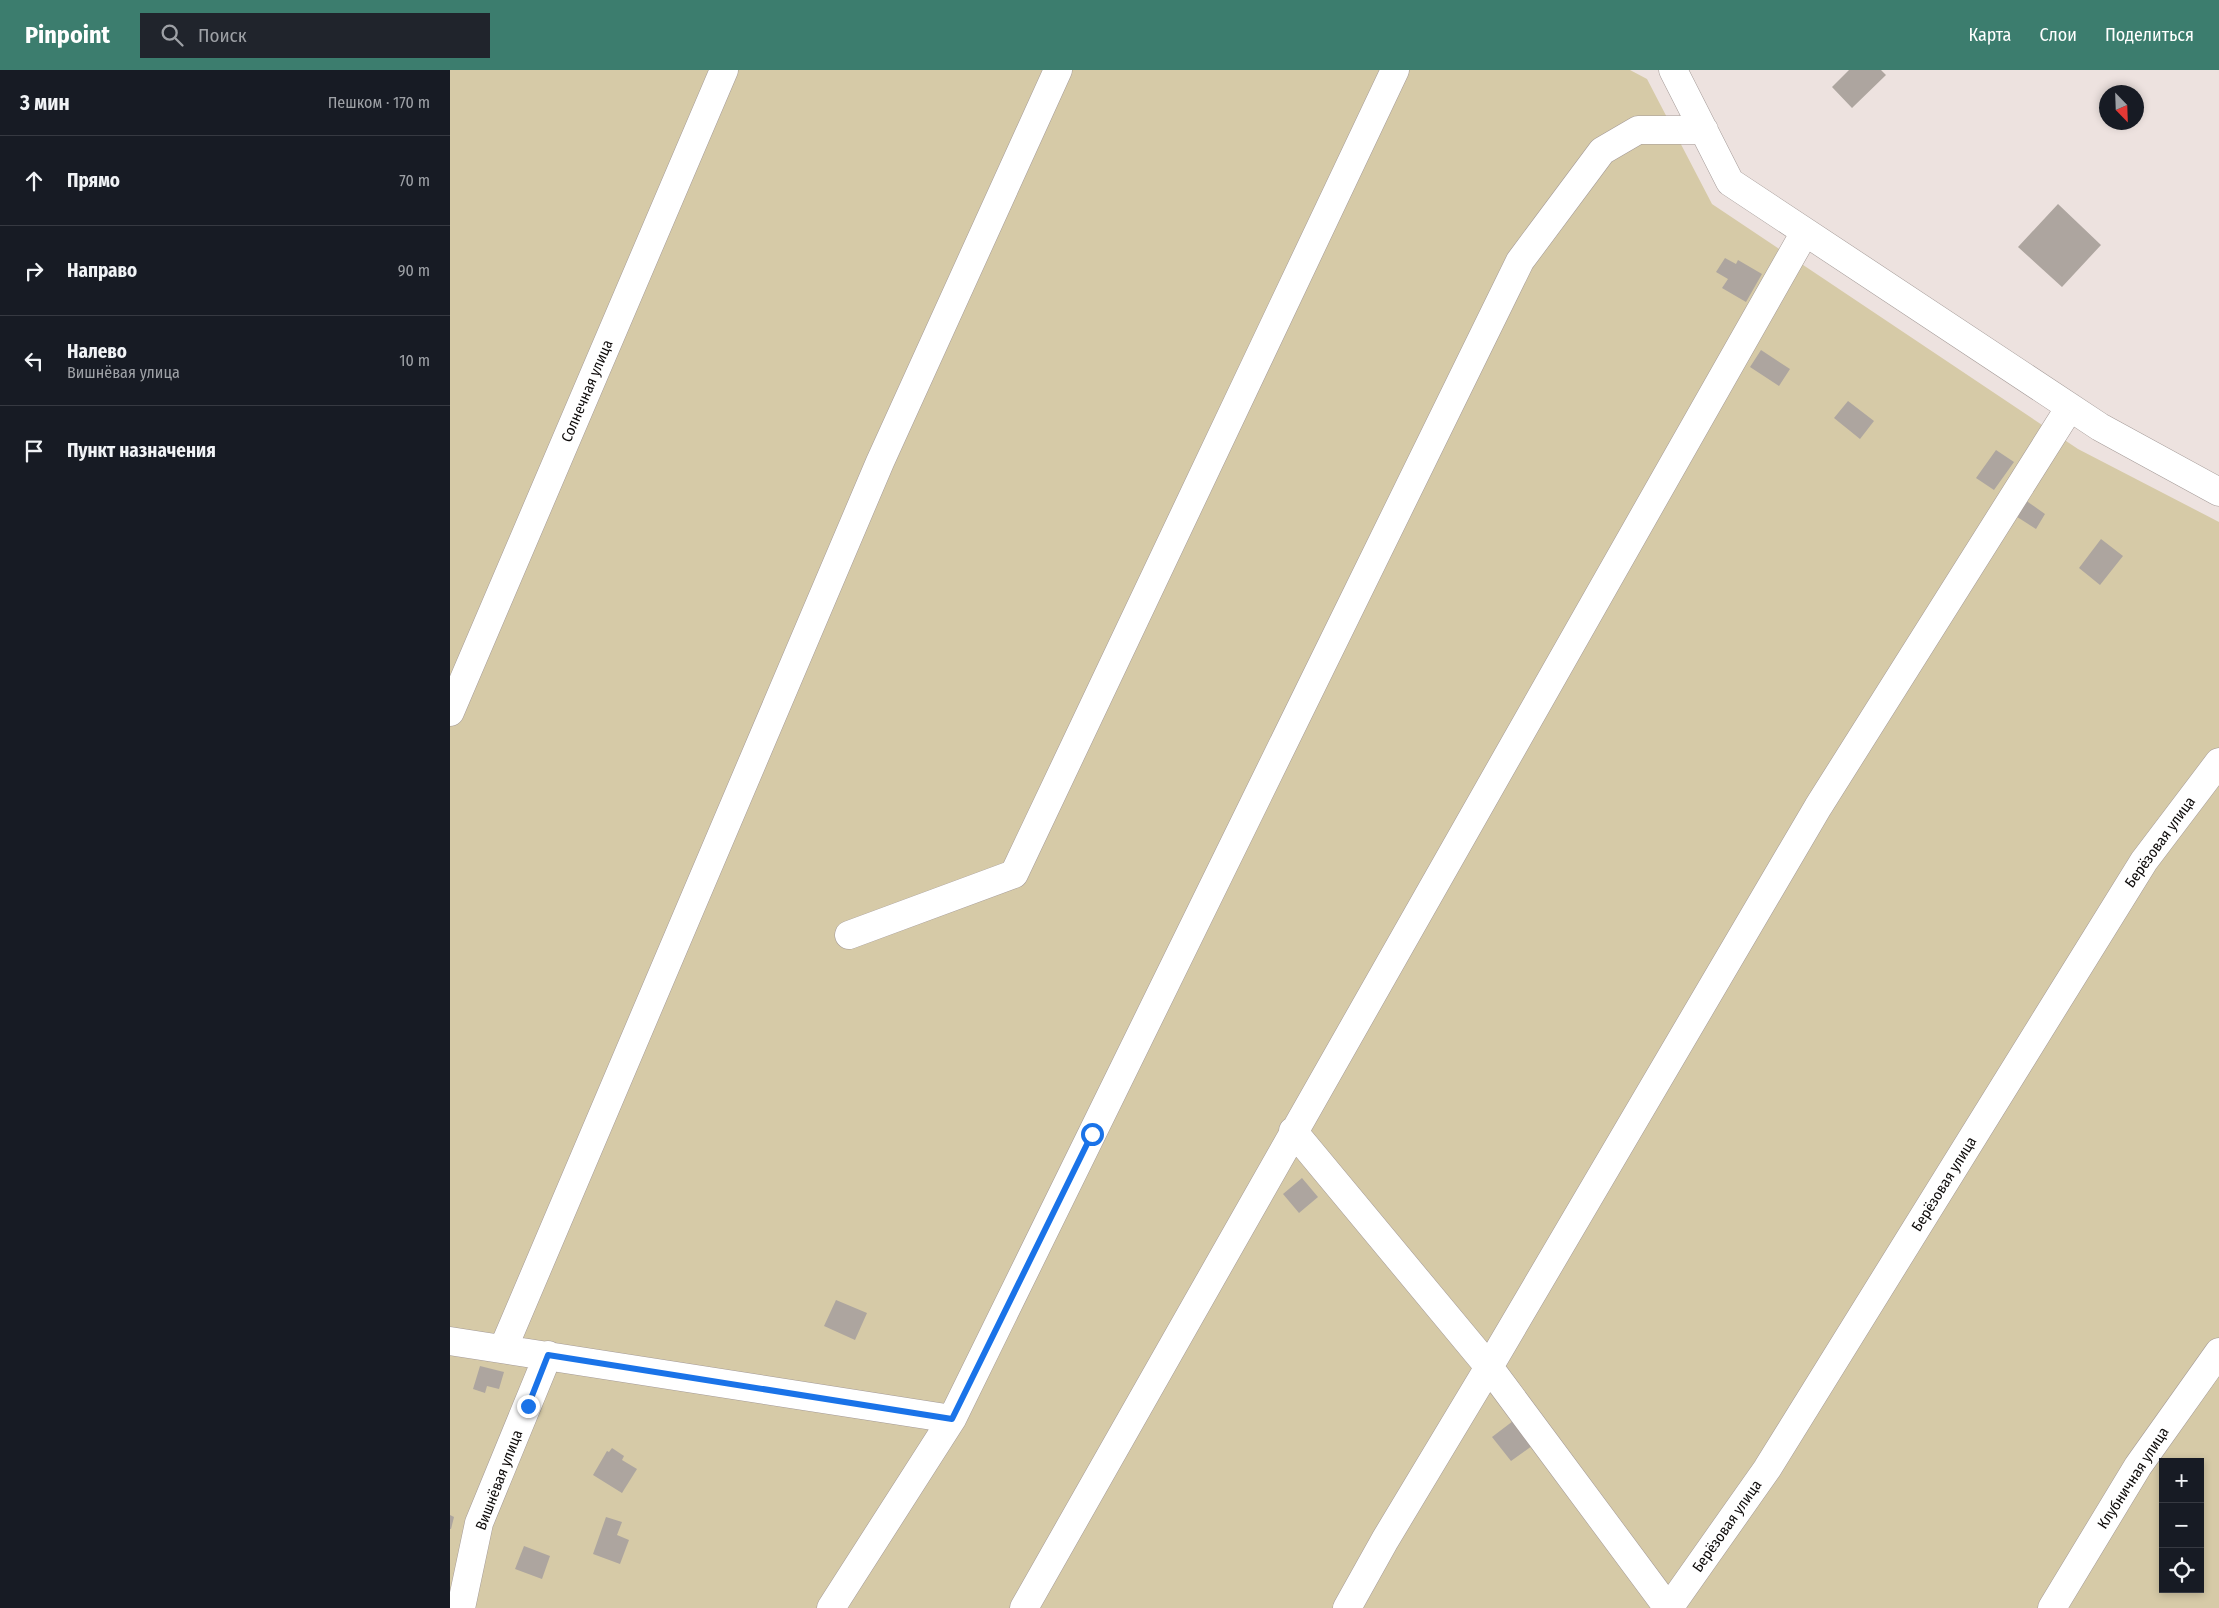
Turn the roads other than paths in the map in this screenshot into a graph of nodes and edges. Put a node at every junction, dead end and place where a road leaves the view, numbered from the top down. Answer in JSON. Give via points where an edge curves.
{"nodes":[{"id":1,"x":724,"y":70,"type":"edge"},
{"id":2,"x":1058,"y":70,"type":"edge"},
{"id":3,"x":1395,"y":70,"type":"edge"},
{"id":4,"x":1673,"y":70,"type":"edge"},
{"id":5,"x":1704,"y":130,"type":"junction"},
{"id":6,"x":1805,"y":232,"type":"junction"},
{"id":7,"x":2070,"y":407,"type":"junction"},
{"id":8,"x":2219,"y":492,"type":"edge"},
{"id":9,"x":450,"y":712,"type":"edge"},
{"id":10,"x":2219,"y":762,"type":"edge"},
{"id":11,"x":849,"y":935,"type":"dead end"},
{"id":12,"x":1293,"y":1131,"type":"junction"},
{"id":13,"x":450,"y":1341,"type":"edge"},
{"id":14,"x":503,"y":1349,"type":"junction"},
{"id":15,"x":2219,"y":1352,"type":"edge"},
{"id":16,"x":548,"y":1355,"type":"junction"},
{"id":17,"x":1489,"y":1367,"type":"junction"},
{"id":18,"x":952,"y":1419,"type":"junction"},
{"id":19,"x":461,"y":1608,"type":"edge"},
{"id":20,"x":831,"y":1608,"type":"edge"},
{"id":21,"x":1024,"y":1608,"type":"edge"},
{"id":22,"x":1347,"y":1608,"type":"edge"},
{"id":23,"x":1669,"y":1608,"type":"edge"},
{"id":24,"x":2052,"y":1608,"type":"edge"}],
"edges":[{"from":1,"to":9,"type":"street","name":"Солнечная улица"},
{"from":2,"to":14,"type":"street","via":[[880,462]]},
{"from":3,"to":11,"type":"street","via":[[1014,874]]},
{"from":4,"to":5,"type":"street"},
{"from":5,"to":6,"type":"street","via":[[1730,182]]},
{"from":5,"to":18,"type":"street","via":[[1638,130],[1602,150],[1520,261]]},
{"from":6,"to":7,"type":"street"},
{"from":6,"to":12,"type":"street"},
{"from":7,"to":8,"type":"street","via":[[2100,427]]},
{"from":7,"to":17,"type":"street","via":[[1818,807]]},
{"from":10,"to":23,"type":"street","name":"Берёзовая улица","via":[[2144,861],[1768,1469]]},
{"from":12,"to":17,"type":"street"},
{"from":12,"to":21,"type":"street"},
{"from":13,"to":14,"type":"street"},
{"from":14,"to":16,"type":"street"},
{"from":15,"to":24,"type":"street","name":"Клубничная улица","via":[[2138,1466]]},
{"from":16,"to":18,"type":"street"},
{"from":16,"to":19,"type":"street","name":"Вишнёвая улица","via":[[480,1523]]},
{"from":17,"to":22,"type":"street"},
{"from":17,"to":23,"type":"street"},
{"from":18,"to":20,"type":"street"}]}
